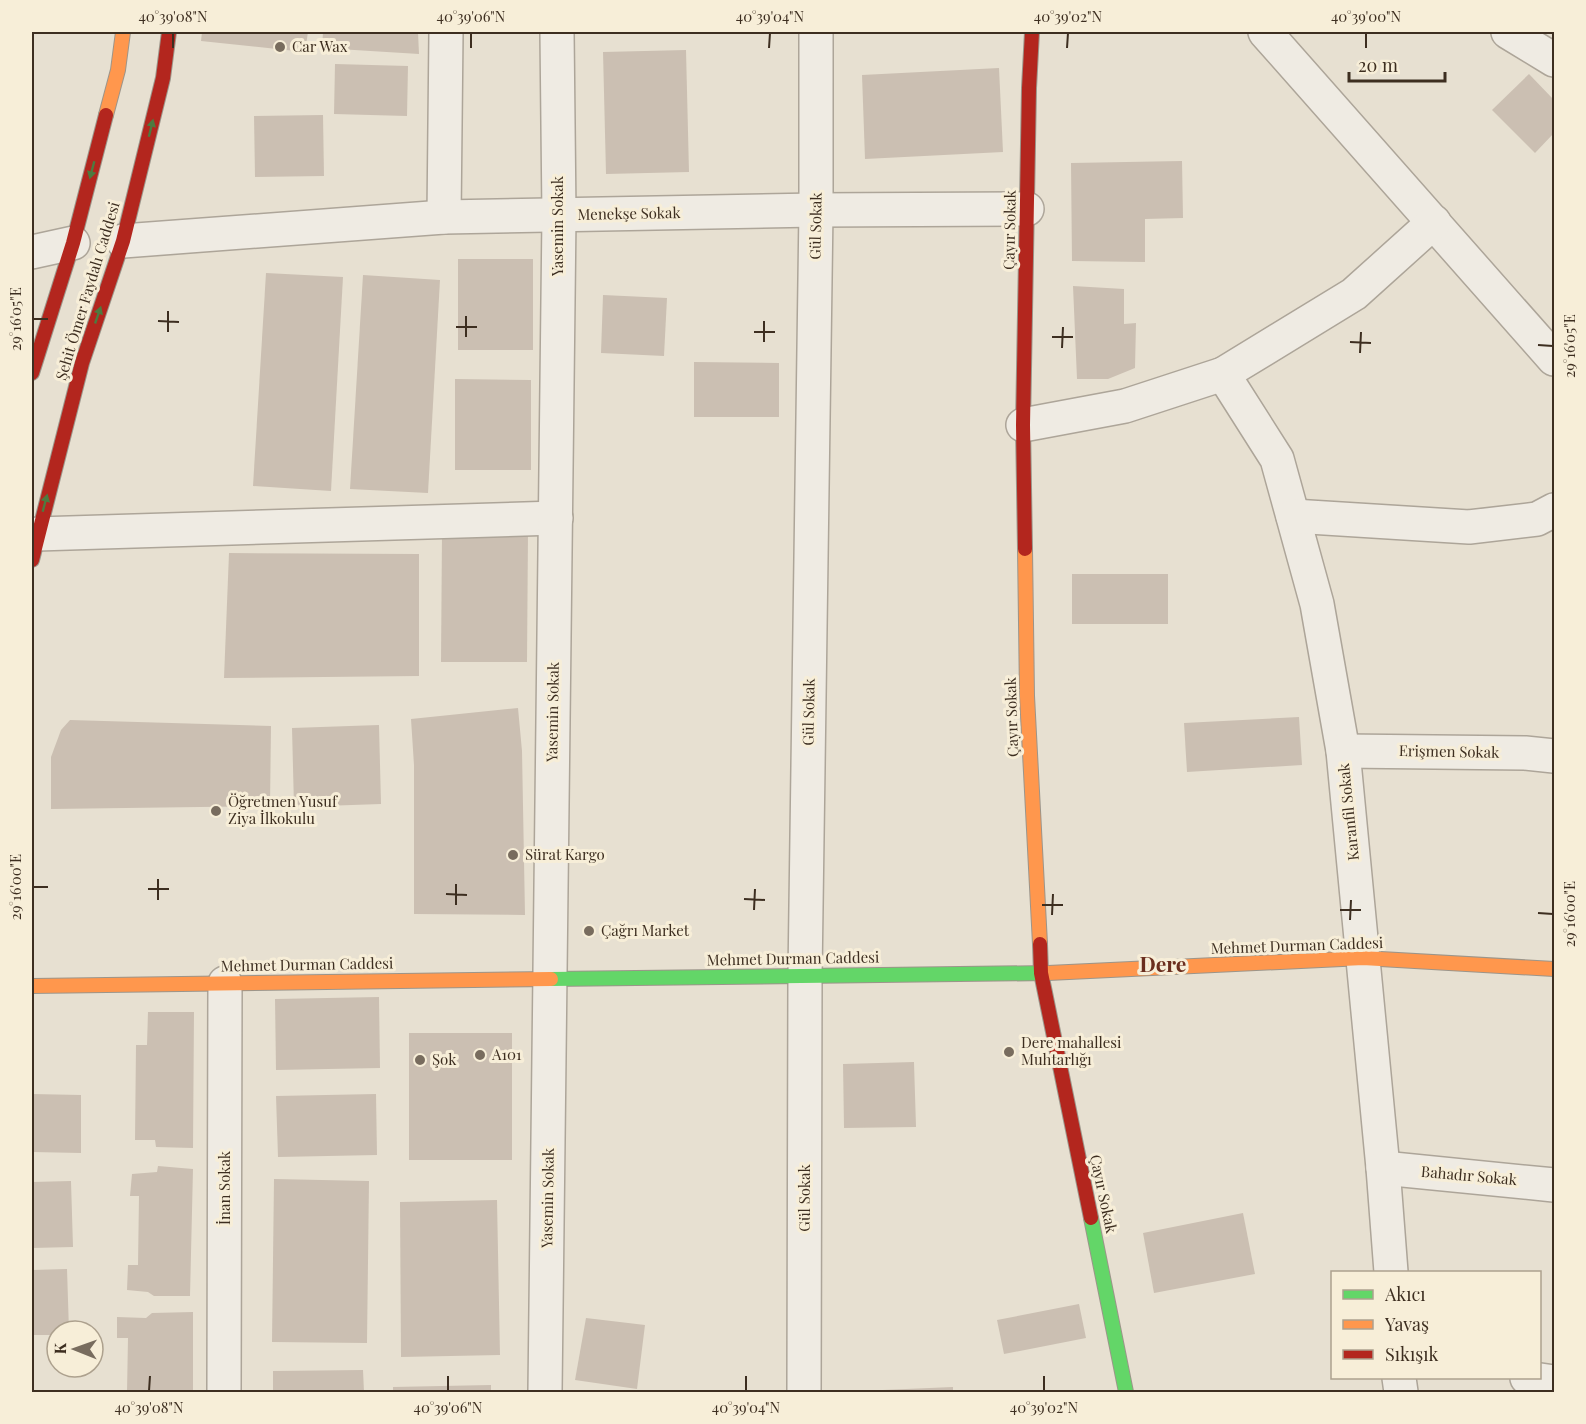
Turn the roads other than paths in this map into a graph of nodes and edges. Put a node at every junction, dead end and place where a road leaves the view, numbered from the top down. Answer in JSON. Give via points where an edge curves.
{"nodes":[{"id":1,"x":123,"y":32,"type":"edge"},
{"id":2,"x":169,"y":32,"type":"edge"},
{"id":3,"x":446,"y":32,"type":"edge"},
{"id":4,"x":557,"y":32,"type":"edge"},
{"id":5,"x":816,"y":32,"type":"edge"},
{"id":6,"x":1032,"y":32,"type":"edge"},
{"id":7,"x":1265,"y":32,"type":"edge"},
{"id":8,"x":1508,"y":32,"type":"edge"},
{"id":9,"x":1554,"y":60,"type":"edge"},
{"id":10,"x":1027,"y":209,"type":"junction"},
{"id":11,"x":816,"y":210,"type":"junction"},
{"id":12,"x":559,"y":216,"type":"junction"},
{"id":13,"x":444,"y":217,"type":"junction"},
{"id":14,"x":1434,"y":222,"type":"junction"},
{"id":15,"x":123,"y":241,"type":"junction"},
{"id":16,"x":73,"y":243,"type":"junction"},
{"id":17,"x":32,"y":252,"type":"edge"},
{"id":18,"x":1554,"y":359,"type":"edge"},
{"id":19,"x":32,"y":373,"type":"edge"},
{"id":20,"x":1223,"y":374,"type":"junction"},
{"id":21,"x":1023,"y":425,"type":"junction"},
{"id":22,"x":1554,"y":510,"type":"edge"},
{"id":23,"x":1293,"y":516,"type":"junction"},
{"id":24,"x":555,"y":518,"type":"junction"},
{"id":25,"x":34,"y":547,"type":"edge"},
{"id":26,"x":1343,"y":751,"type":"junction"},
{"id":27,"x":1554,"y":756,"type":"edge"},
{"id":28,"x":1363,"y":958,"type":"junction"},
{"id":29,"x":1554,"y":969,"type":"edge"},
{"id":30,"x":1041,"y":973,"type":"junction"},
{"id":31,"x":805,"y":976,"type":"junction"},
{"id":32,"x":551,"y":978,"type":"junction"},
{"id":33,"x":225,"y":983,"type":"junction"},
{"id":34,"x":32,"y":986,"type":"edge"},
{"id":35,"x":1383,"y":1168,"type":"junction"},
{"id":36,"x":1554,"y":1185,"type":"edge"},
{"id":37,"x":1391,"y":1271,"type":"edge"},
{"id":38,"x":1538,"y":1379,"type":"edge"},
{"id":39,"x":1554,"y":1382,"type":"edge"},
{"id":40,"x":224,"y":1392,"type":"edge"},
{"id":41,"x":545,"y":1392,"type":"edge"},
{"id":42,"x":804,"y":1392,"type":"edge"},
{"id":43,"x":1126,"y":1392,"type":"edge"}],
"edges":[{"from":1,"to":16,"type":"street","name":"Şehit Ömer Faydalı Caddesi","one_way":true,"via":[[118,70]]},
{"from":15,"to":2,"type":"street","name":"Şehit Ömer Faydalı Caddesi","one_way":true,"via":[[163,78]]},
{"from":3,"to":13,"type":"street"},
{"from":4,"to":12,"type":"street","name":"Yasemin Sokak"},
{"from":5,"to":11,"type":"street","name":"Gül Sokak"},
{"from":6,"to":10,"type":"street","name":"Çayır Sokak"},
{"from":7,"to":14,"type":"street"},
{"from":8,"to":9,"type":"street"},
{"from":10,"to":11,"type":"street","name":"Menekşe Sokak"},
{"from":10,"to":21,"type":"street","name":"Çayır Sokak"},
{"from":11,"to":12,"type":"street","name":"Menekşe Sokak"},
{"from":11,"to":31,"type":"street","name":"Gül Sokak"},
{"from":12,"to":13,"type":"street","name":"Menekşe Sokak"},
{"from":12,"to":24,"type":"street","name":"Yasemin Sokak"},
{"from":13,"to":15,"type":"street","name":"Menekşe Sokak"},
{"from":14,"to":18,"type":"street"},
{"from":14,"to":20,"type":"street","via":[[1354,294]]},
{"from":25,"to":15,"type":"street","name":"Şehit Ömer Faydalı Caddesi","one_way":true,"via":[[82,363]]},
{"from":16,"to":17,"type":"street"},
{"from":16,"to":19,"type":"street","name":"Şehit Ömer Faydalı Caddesi"},
{"from":20,"to":21,"type":"street","via":[[1125,406]]},
{"from":20,"to":23,"type":"street","name":"Karanfil Sokak","via":[[1277,459]]},
{"from":21,"to":30,"type":"street","name":"Çayır Sokak","via":[[1027,696]]},
{"from":22,"to":23,"type":"street","via":[[1537,519],[1469,527]]},
{"from":23,"to":26,"type":"street","name":"Karanfil Sokak","via":[[1317,604]]},
{"from":24,"to":25,"type":"street"},
{"from":24,"to":32,"type":"street","name":"Yasemin Sokak"},
{"from":26,"to":27,"type":"street","name":"Erişmen Sokak"},
{"from":26,"to":28,"type":"street","name":"Karanfil Sokak"},
{"from":28,"to":29,"type":"street","name":"Mehmet Durman Caddesi"},
{"from":28,"to":30,"type":"street","name":"Mehmet Durman Caddesi"},
{"from":28,"to":35,"type":"street","name":"Karanfil Sokak"},
{"from":30,"to":31,"type":"street","name":"Mehmet Durman Caddesi"},
{"from":30,"to":43,"type":"street","name":"Çayır Sokak"},
{"from":31,"to":32,"type":"street","name":"Mehmet Durman Caddesi"},
{"from":31,"to":42,"type":"street","name":"Gül Sokak"},
{"from":32,"to":33,"type":"street","name":"Mehmet Durman Caddesi"},
{"from":32,"to":41,"type":"street","name":"Yasemin Sokak"},
{"from":33,"to":34,"type":"street","name":"Mehmet Durman Caddesi"},
{"from":33,"to":40,"type":"street","name":"İnan Sokak"},
{"from":35,"to":36,"type":"street","name":"Bahadır Sokak"},
{"from":35,"to":37,"type":"street","name":"Karanfil Sokak"},
{"from":38,"to":39,"type":"street"}]}
